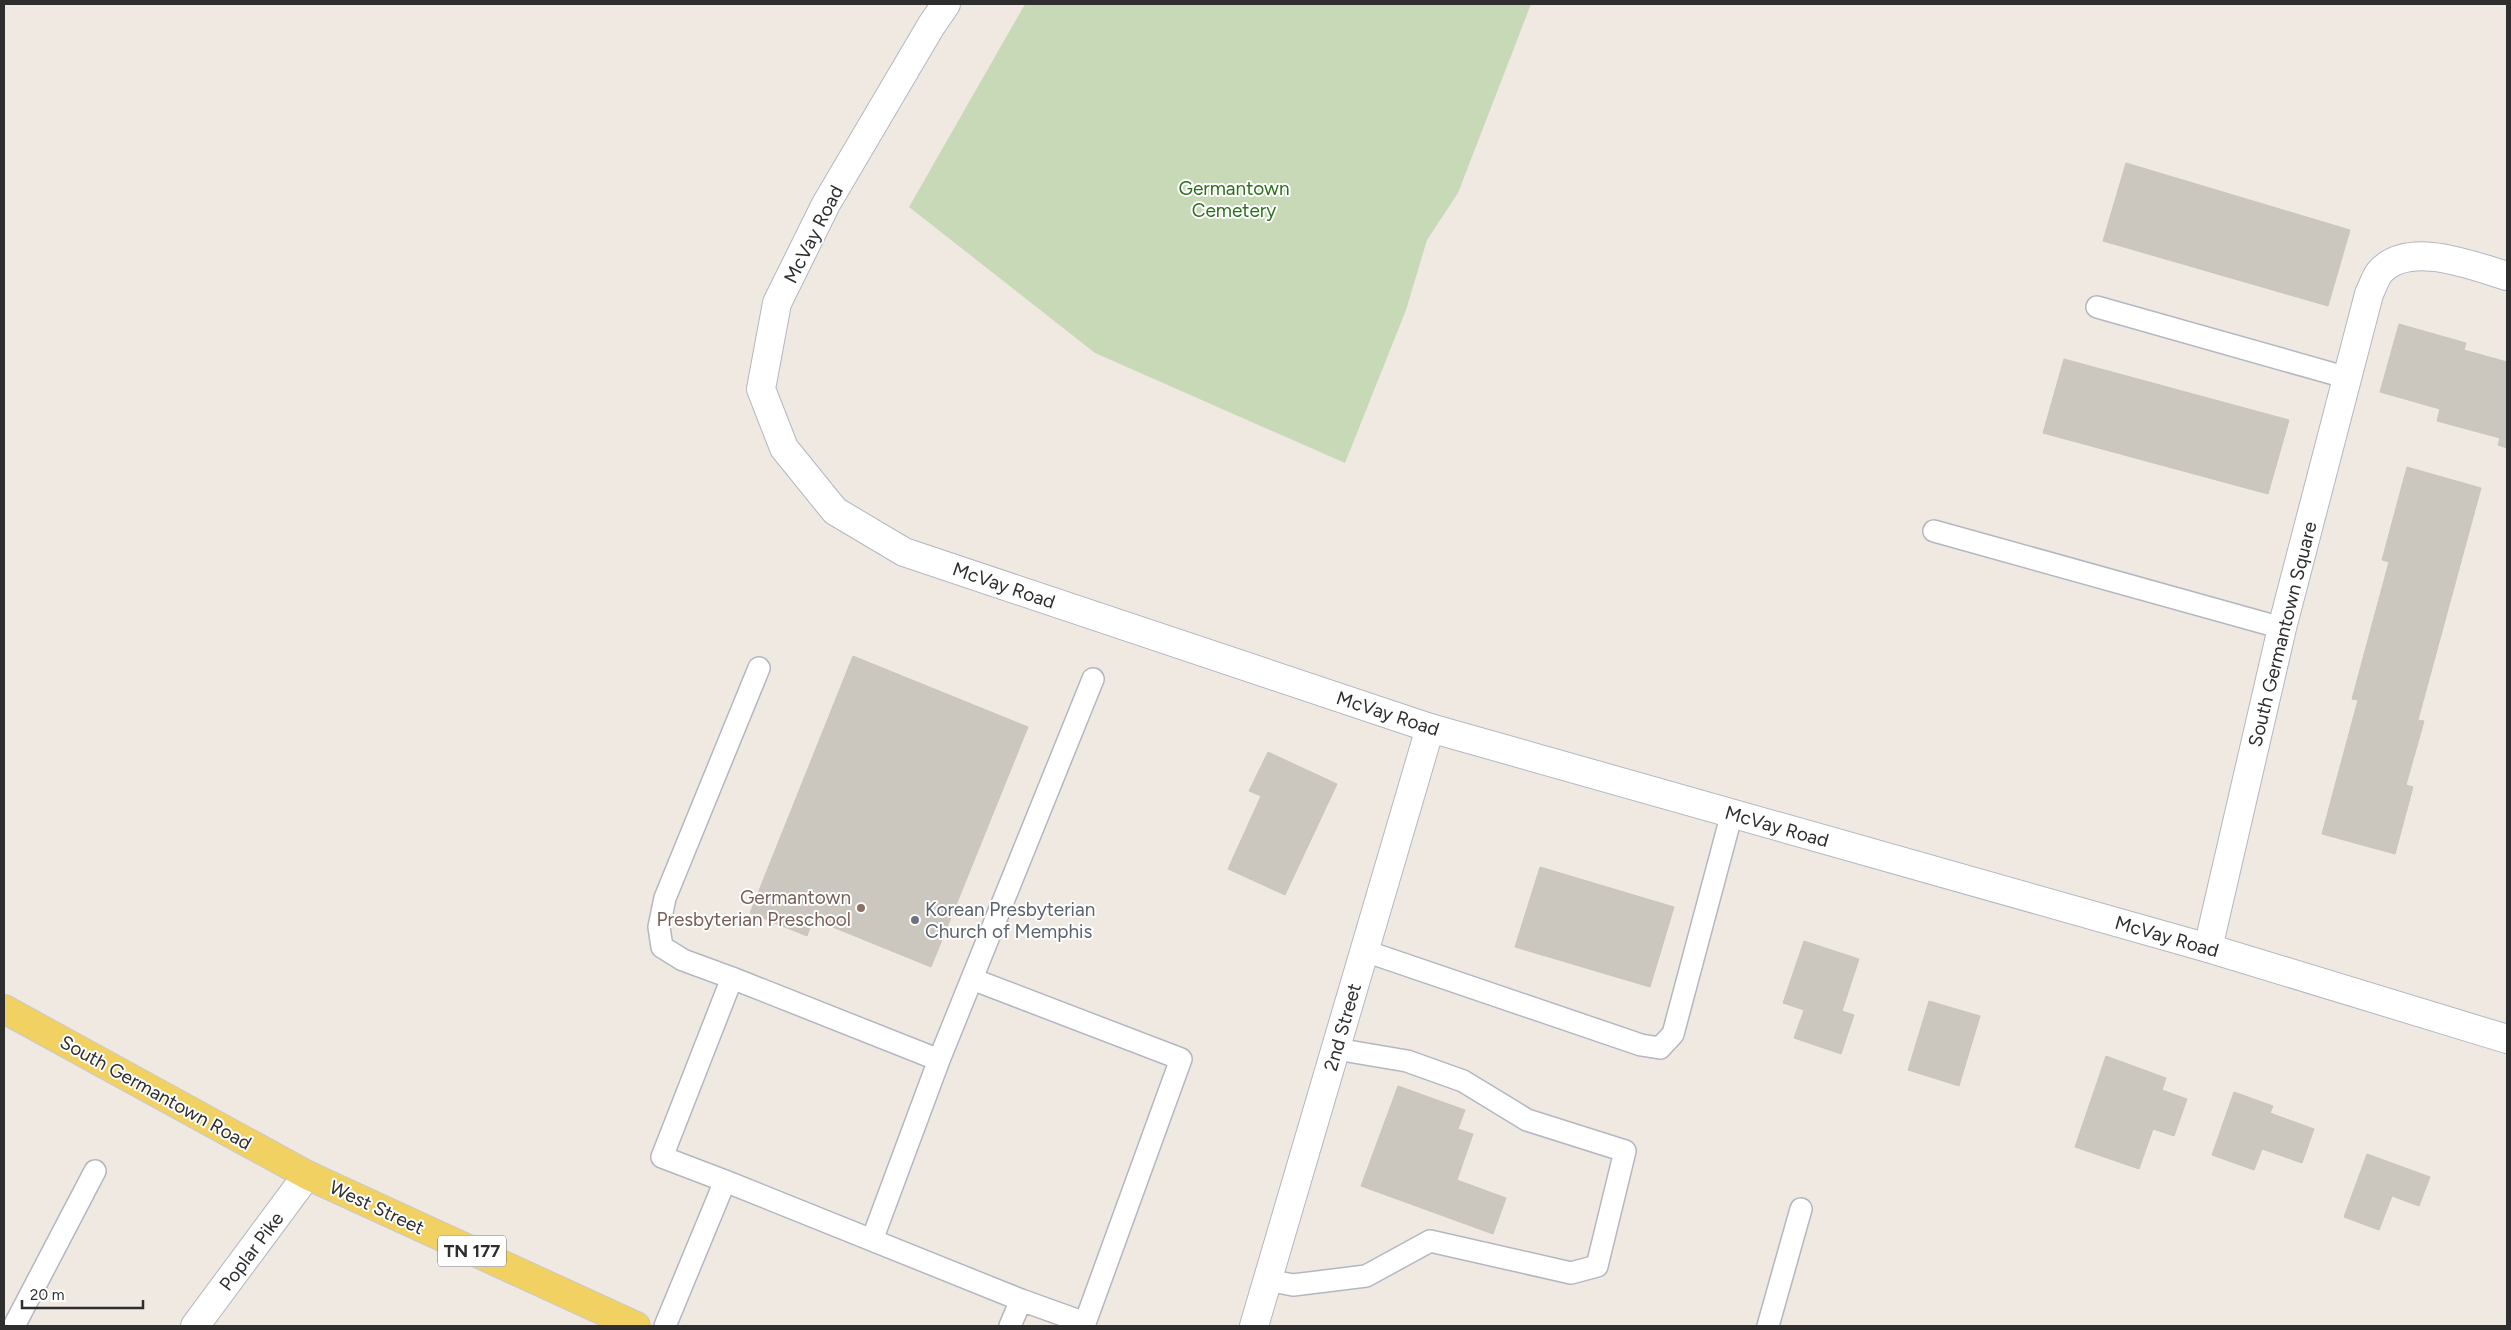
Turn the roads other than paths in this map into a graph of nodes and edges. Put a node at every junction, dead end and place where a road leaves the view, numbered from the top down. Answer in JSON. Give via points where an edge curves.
{"nodes":[{"id":1,"x":946,"y":4,"type":"edge"},
{"id":2,"x":2507,"y":276,"type":"edge"},
{"id":3,"x":2097,"y":307,"type":"dead end"},
{"id":4,"x":2348,"y":378,"type":"junction"},
{"id":5,"x":1934,"y":531,"type":"dead end"},
{"id":6,"x":2282,"y":628,"type":"junction"},
{"id":7,"x":759,"y":668,"type":"dead end"},
{"id":8,"x":1093,"y":679,"type":"dead end"},
{"id":9,"x":1430,"y":728,"type":"junction"},
{"id":10,"x":1732,"y":813,"type":"junction"},
{"id":11,"x":2208,"y":948,"type":"junction"},
{"id":12,"x":1365,"y":951,"type":"junction"},
{"id":13,"x":732,"y":978,"type":"junction"},
{"id":14,"x":972,"y":979,"type":"junction"},
{"id":15,"x":4,"y":1009,"type":"edge"},
{"id":16,"x":2507,"y":1039,"type":"edge"},
{"id":17,"x":1336,"y":1049,"type":"junction"},
{"id":18,"x":939,"y":1060,"type":"junction"},
{"id":19,"x":95,"y":1171,"type":"dead end"},
{"id":20,"x":307,"y":1175,"type":"junction"},
{"id":21,"x":725,"y":1181,"type":"junction"},
{"id":22,"x":1800,"y":1209,"type":"dead end"},
{"id":23,"x":872,"y":1240,"type":"junction"},
{"id":24,"x":1267,"y":1280,"type":"junction"},
{"id":25,"x":1021,"y":1300,"type":"junction"},
{"id":26,"x":14,"y":1326,"type":"edge"},
{"id":27,"x":195,"y":1326,"type":"edge"},
{"id":28,"x":636,"y":1326,"type":"edge"},
{"id":29,"x":665,"y":1326,"type":"edge"},
{"id":30,"x":1010,"y":1326,"type":"edge"},
{"id":31,"x":1254,"y":1326,"type":"edge"},
{"id":32,"x":1768,"y":1326,"type":"edge"}],
"edges":[{"from":1,"to":9,"type":"street","name":"McVay Road","via":[[826,204],[777,303],[762,389],[784,448],[835,511],[904,552]]},
{"from":2,"to":4,"type":"street","name":"South Germantown Square","via":[[2446,258],[2424,256],[2394,262],[2379,274],[2369,294]]},
{"from":3,"to":4,"type":"lane"},
{"from":4,"to":6,"type":"street","name":"South Germantown Square"},
{"from":5,"to":6,"type":"lane"},
{"from":6,"to":11,"type":"street","name":"South Germantown Square"},
{"from":7,"to":13,"type":"lane","via":[[665,898],[659,927],[662,946],[683,960]]},
{"from":8,"to":14,"type":"lane"},
{"from":9,"to":10,"type":"street","name":"McVay Road"},
{"from":9,"to":12,"type":"street","name":"2nd Street"},
{"from":10,"to":11,"type":"street","name":"McVay Road"},
{"from":10,"to":12,"type":"lane","via":[[1673,1034],[1660,1048],[1641,1045]]},
{"from":11,"to":16,"type":"street","name":"McVay Road"},
{"from":12,"to":17,"type":"street","name":"2nd Street"},
{"from":13,"to":18,"type":"lane"},
{"from":13,"to":21,"type":"lane","via":[[662,1157]]},
{"from":14,"to":18,"type":"lane"},
{"from":14,"to":25,"type":"lane","via":[[1181,1058],[1085,1323]]},
{"from":15,"to":20,"type":"main road","name":"South Germantown Road","number":"TN 177"},
{"from":17,"to":24,"type":"street","name":"2nd Street"},
{"from":17,"to":24,"type":"lane","via":[[1408,1061],[1463,1082],[1527,1120],[1625,1151],[1597,1266],[1572,1273],[1430,1241],[1366,1276],[1293,1286]]},
{"from":18,"to":23,"type":"lane"},
{"from":19,"to":26,"type":"lane"},
{"from":20,"to":27,"type":"street","name":"Poplar Pike"},
{"from":20,"to":28,"type":"main road","name":"West Street","number":"TN 177"},
{"from":21,"to":23,"type":"lane"},
{"from":21,"to":29,"type":"lane"},
{"from":22,"to":32,"type":"lane"},
{"from":23,"to":25,"type":"lane"},
{"from":24,"to":31,"type":"street","name":"2nd Street"},
{"from":25,"to":30,"type":"lane"}]}
